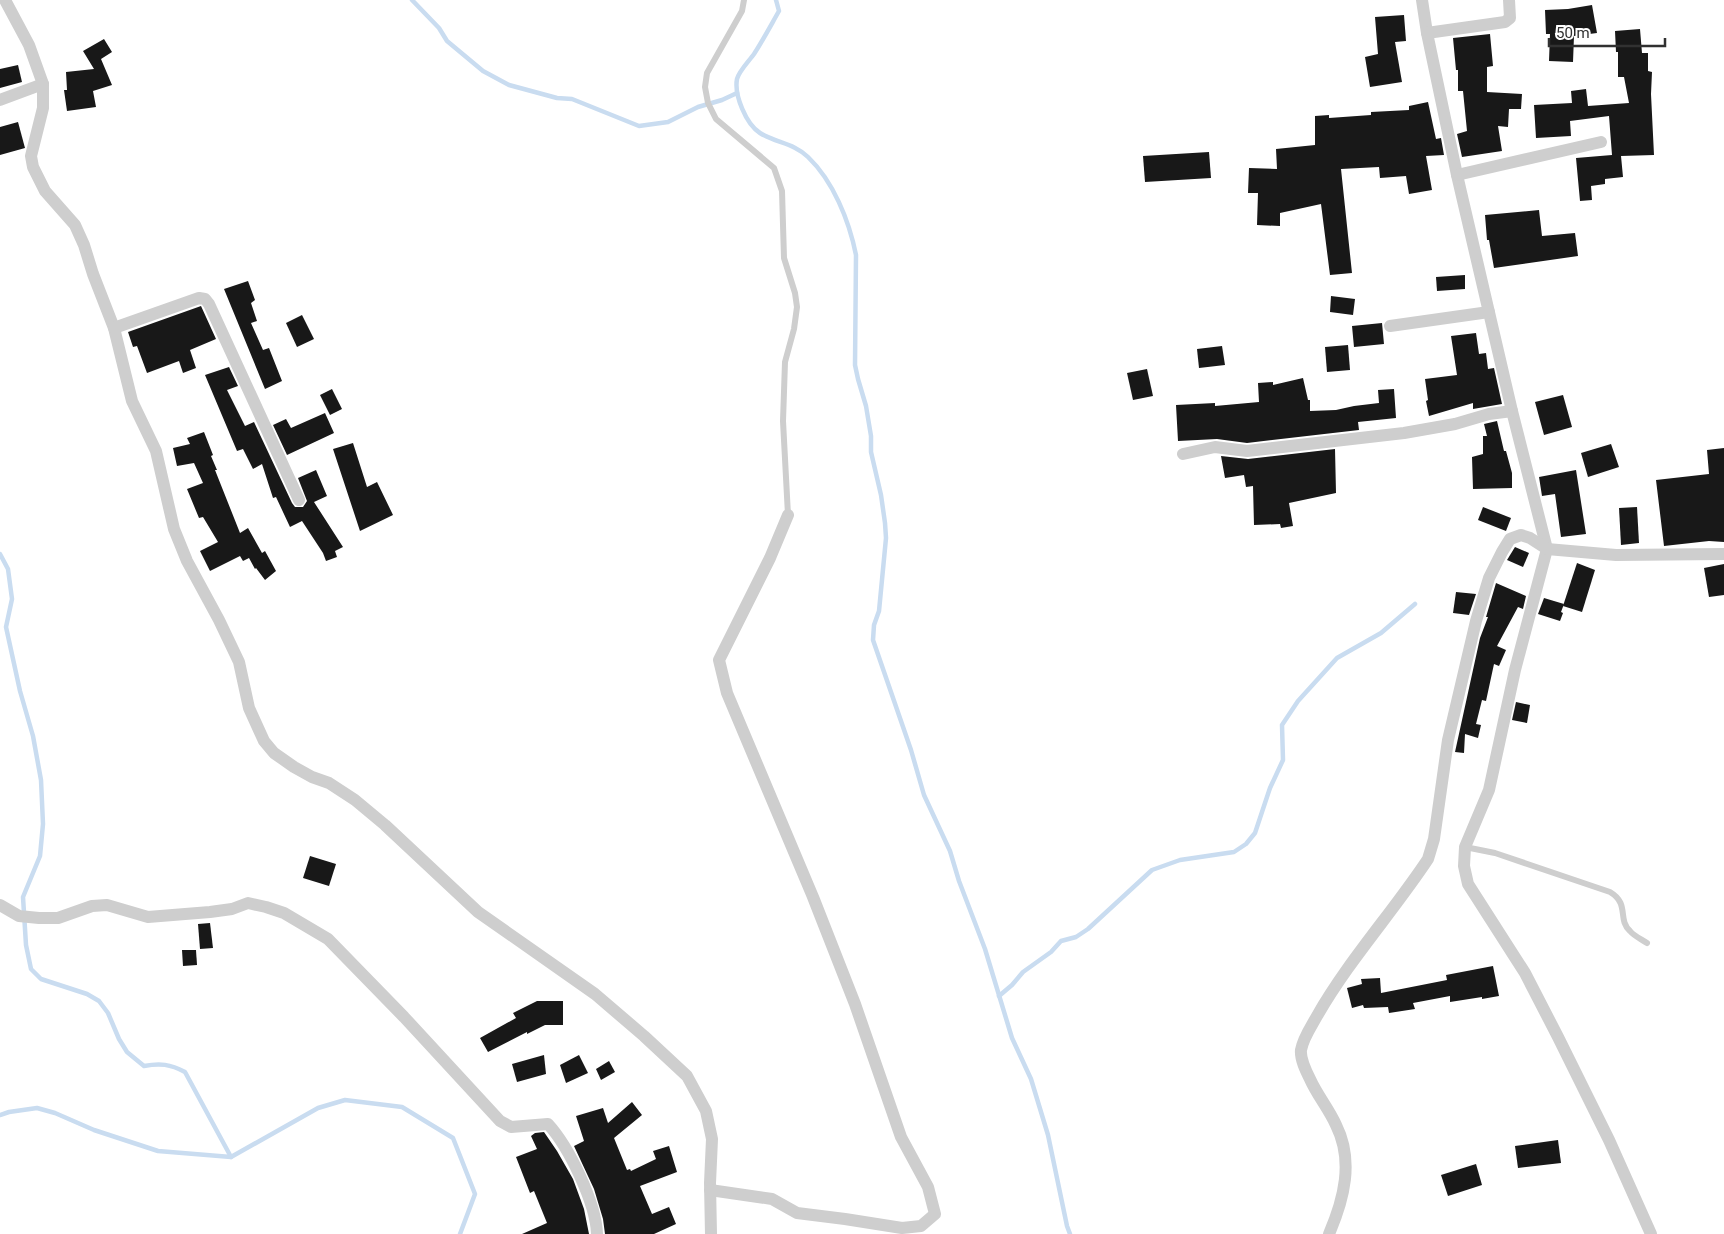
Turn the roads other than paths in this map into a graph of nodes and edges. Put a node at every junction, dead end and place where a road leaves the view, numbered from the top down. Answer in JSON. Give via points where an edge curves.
{"nodes":[{"id":1,"x":5,"y":0,"type":"edge"},
{"id":2,"x":744,"y":0,"type":"edge"},
{"id":3,"x":1422,"y":0,"type":"edge"},
{"id":4,"x":1509,"y":0,"type":"edge"},
{"id":5,"x":1427,"y":33,"type":"junction"},
{"id":6,"x":43,"y":84,"type":"junction"},
{"id":7,"x":0,"y":100,"type":"edge"},
{"id":8,"x":1601,"y":142,"type":"dead end"},
{"id":9,"x":1457,"y":175,"type":"junction"},
{"id":10,"x":1489,"y":312,"type":"junction"},
{"id":11,"x":1390,"y":326,"type":"dead end"},
{"id":12,"x":114,"y":328,"type":"junction"},
{"id":13,"x":1512,"y":411,"type":"junction"},
{"id":14,"x":1183,"y":454,"type":"dead end"},
{"id":15,"x":299,"y":500,"type":"dead end"},
{"id":16,"x":788,"y":515,"type":"joint"},
{"id":17,"x":1547,"y":549,"type":"junction"},
{"id":18,"x":1724,"y":554,"type":"edge"},
{"id":19,"x":1465,"y":847,"type":"junction"},
{"id":20,"x":0,"y":905,"type":"edge"},
{"id":21,"x":1647,"y":943,"type":"dead end"},
{"id":22,"x":710,"y":1190,"type":"junction"},
{"id":23,"x":597,"y":1234,"type":"edge"},
{"id":24,"x":711,"y":1234,"type":"edge"},
{"id":25,"x":1329,"y":1234,"type":"edge"},
{"id":26,"x":1650,"y":1234,"type":"edge"}],
"edges":[{"from":1,"to":6,"type":"street","via":[[29,45]]},
{"from":2,"to":16,"type":"lane","via":[[742,11],[707,73],[705,87],[716,119],[774,168],[782,191],[784,258],[797,307],[785,362],[783,421]]},
{"from":3,"to":5,"type":"street"},
{"from":4,"to":5,"type":"street","via":[[1510,18],[1504,22]]},
{"from":5,"to":9,"type":"street"},
{"from":6,"to":7,"type":"street"},
{"from":6,"to":12,"type":"street","via":[[43,108],[32,156],[33,167],[45,191],[75,225]]},
{"from":8,"to":9,"type":"street"},
{"from":9,"to":10,"type":"street"},
{"from":10,"to":11,"type":"street"},
{"from":10,"to":13,"type":"street"},
{"from":12,"to":15,"type":"street","via":[[199,298],[205,299]]},
{"from":12,"to":22,"type":"street","via":[[132,401],[156,451],[174,529],[239,662],[248,708],[264,741],[274,753],[294,767],[329,783],[355,800],[478,912],[595,994],[687,1076],[706,1111],[712,1138]]},
{"from":13,"to":14,"type":"street","via":[[1404,433],[1247,451],[1215,448]]},
{"from":13,"to":17,"type":"street"},
{"from":16,"to":22,"type":"street","via":[[719,660],[727,693],[813,897],[855,1004],[901,1137],[928,1187],[935,1214],[921,1226],[902,1228],[797,1213],[772,1199]]},
{"from":17,"to":18,"type":"street","via":[[1616,555]]},
{"from":17,"to":19,"type":"street","via":[[1515,670],[1489,790]]},
{"from":17,"to":25,"type":"street","via":[[1521,534],[1510,539],[1489,578],[1448,740],[1434,839],[1428,859],[1329,994],[1303,1041],[1300,1053],[1305,1067],[1345,1145],[1343,1195]]},
{"from":19,"to":21,"type":"lane","via":[[1495,853],[1610,892],[1618,898],[1629,930]]},
{"from":19,"to":26,"type":"street","via":[[1464,866],[1468,884],[1546,1013],[1609,1140]]},
{"from":20,"to":23,"type":"street","via":[[19,916],[39,918],[58,918],[92,906],[106,905],[148,918],[232,909],[248,903],[284,913],[328,939],[500,1121],[511,1127],[548,1124],[573,1162],[592,1208]]},
{"from":22,"to":24,"type":"street"}]}
